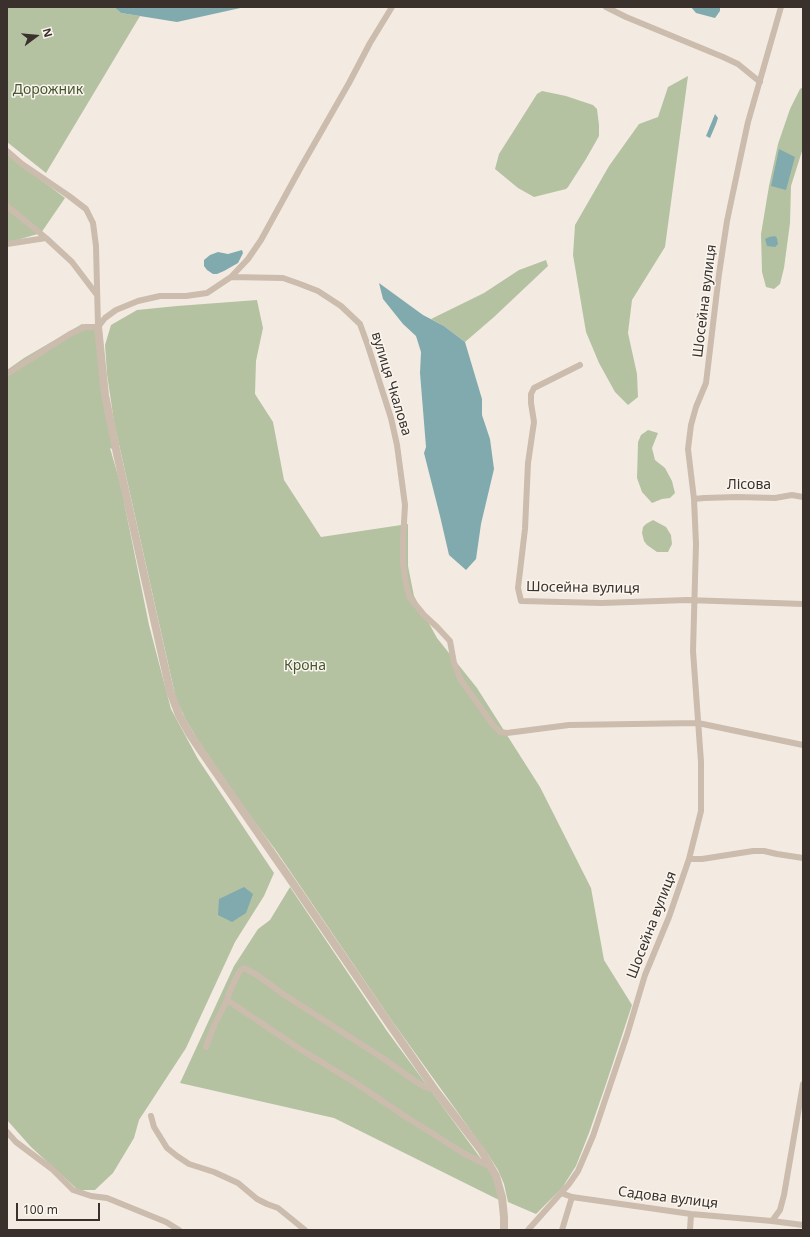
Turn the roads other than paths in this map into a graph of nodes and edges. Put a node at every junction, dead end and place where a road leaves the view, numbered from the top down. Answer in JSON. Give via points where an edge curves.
{"nodes":[{"id":1,"x":392,"y":7,"type":"edge"},
{"id":2,"x":606,"y":7,"type":"edge"},
{"id":3,"x":781,"y":7,"type":"edge"},
{"id":4,"x":760,"y":82,"type":"junction"},
{"id":5,"x":7,"y":151,"type":"edge"},
{"id":6,"x":7,"y":206,"type":"edge"},
{"id":7,"x":46,"y":238,"type":"junction"},
{"id":8,"x":7,"y":244,"type":"edge"},
{"id":9,"x":231,"y":277,"type":"junction"},
{"id":10,"x":97,"y":295,"type":"junction"},
{"id":11,"x":98,"y":326,"type":"junction"},
{"id":12,"x":580,"y":365,"type":"dead end"},
{"id":13,"x":7,"y":374,"type":"edge"},
{"id":14,"x":803,"y":497,"type":"edge"},
{"id":15,"x":694,"y":499,"type":"junction"},
{"id":16,"x":695,"y":602,"type":"junction"},
{"id":17,"x":803,"y":604,"type":"edge"},
{"id":18,"x":698,"y":723,"type":"junction"},
{"id":19,"x":803,"y":745,"type":"edge"},
{"id":20,"x":803,"y":858,"type":"edge"},
{"id":21,"x":689,"y":859,"type":"junction"},
{"id":22,"x":228,"y":1000,"type":"junction"},
{"id":23,"x":206,"y":1047,"type":"dead end"},
{"id":24,"x":803,"y":1084,"type":"edge"},
{"id":25,"x":435,"y":1090,"type":"junction"},
{"id":26,"x":151,"y":1116,"type":"dead end"},
{"id":27,"x":7,"y":1132,"type":"edge"},
{"id":28,"x":491,"y":1168,"type":"junction"},
{"id":29,"x":561,"y":1193,"type":"junction"},
{"id":30,"x":572,"y":1197,"type":"junction"},
{"id":31,"x":691,"y":1214,"type":"junction"},
{"id":32,"x":772,"y":1221,"type":"junction"},
{"id":33,"x":803,"y":1225,"type":"edge"},
{"id":34,"x":179,"y":1230,"type":"edge"},
{"id":35,"x":306,"y":1230,"type":"edge"},
{"id":36,"x":504,"y":1230,"type":"edge"},
{"id":37,"x":528,"y":1230,"type":"edge"},
{"id":38,"x":562,"y":1230,"type":"edge"},
{"id":39,"x":690,"y":1230,"type":"edge"}],
"edges":[{"from":1,"to":9,"type":"street","via":[[261,240],[248,260]]},
{"from":2,"to":4,"type":"street","via":[[738,64]]},
{"from":3,"to":4,"type":"street","name":"Шосейна вулиця"},
{"from":4,"to":15,"type":"street","name":"Шосейна вулиця","via":[[748,122],[727,221],[706,382],[696,407],[688,449]]},
{"from":5,"to":10,"type":"street","via":[[86,209],[93,223],[96,246]]},
{"from":6,"to":7,"type":"street"},
{"from":7,"to":8,"type":"street"},
{"from":7,"to":10,"type":"street","via":[[72,262]]},
{"from":9,"to":11,"type":"street","via":[[207,293],[138,300],[116,310]]},
{"from":9,"to":18,"type":"street","name":"вулиця Чкалова","via":[[283,278],[300,284],[318,291],[341,306],[360,324],[391,418],[397,445],[405,505],[404,562],[410,598],[450,641],[454,663],[461,680],[500,732],[570,725]]},
{"from":10,"to":11,"type":"street"},
{"from":11,"to":13,"type":"street","via":[[85,327],[70,334]]},
{"from":11,"to":25,"type":"street","via":[[105,395],[117,454],[170,692],[179,715],[199,748]]},
{"from":12,"to":16,"type":"street","name":"Шосейна вулиця","via":[[534,388],[531,394],[534,422],[528,463],[525,529],[518,588],[521,601]]},
{"from":14,"to":15,"type":"street","name":"Лісова"},
{"from":15,"to":16,"type":"street","name":"Шосейна вулиця"},
{"from":16,"to":17,"type":"street","name":"Шосейна вулиця"},
{"from":16,"to":18,"type":"street","name":"Шосейна вулиця","via":[[693,651]]},
{"from":18,"to":19,"type":"street"},
{"from":18,"to":21,"type":"street","name":"Шосейна вулиця","via":[[701,811]]},
{"from":20,"to":21,"type":"street","via":[[754,851]]},
{"from":21,"to":29,"type":"street","name":"Шосейна вулиця","via":[[645,975],[593,1136],[578,1171]]},
{"from":22,"to":23,"type":"street"},
{"from":22,"to":25,"type":"street","via":[[235,980],[244,968],[415,1081]]},
{"from":22,"to":28,"type":"street","via":[[403,1115]]},
{"from":24,"to":32,"type":"street","via":[[784,1195],[780,1210]]},
{"from":25,"to":28,"type":"street"},
{"from":26,"to":35,"type":"street","via":[[154,1127],[167,1148],[177,1156],[189,1164],[238,1183],[257,1199],[278,1208]]},
{"from":27,"to":34,"type":"street","via":[[73,1190],[107,1198],[166,1222]]},
{"from":28,"to":36,"type":"street","via":[[502,1197]]},
{"from":29,"to":30,"type":"street","name":"Садова вулиця"},
{"from":29,"to":37,"type":"street","name":"Шосейна вулиця"},
{"from":30,"to":31,"type":"street","name":"Садова вулиця"},
{"from":30,"to":38,"type":"street"},
{"from":31,"to":32,"type":"street","name":"Садова вулиця"},
{"from":31,"to":39,"type":"street"},
{"from":32,"to":33,"type":"street","name":"Садова вулиця"}]}
